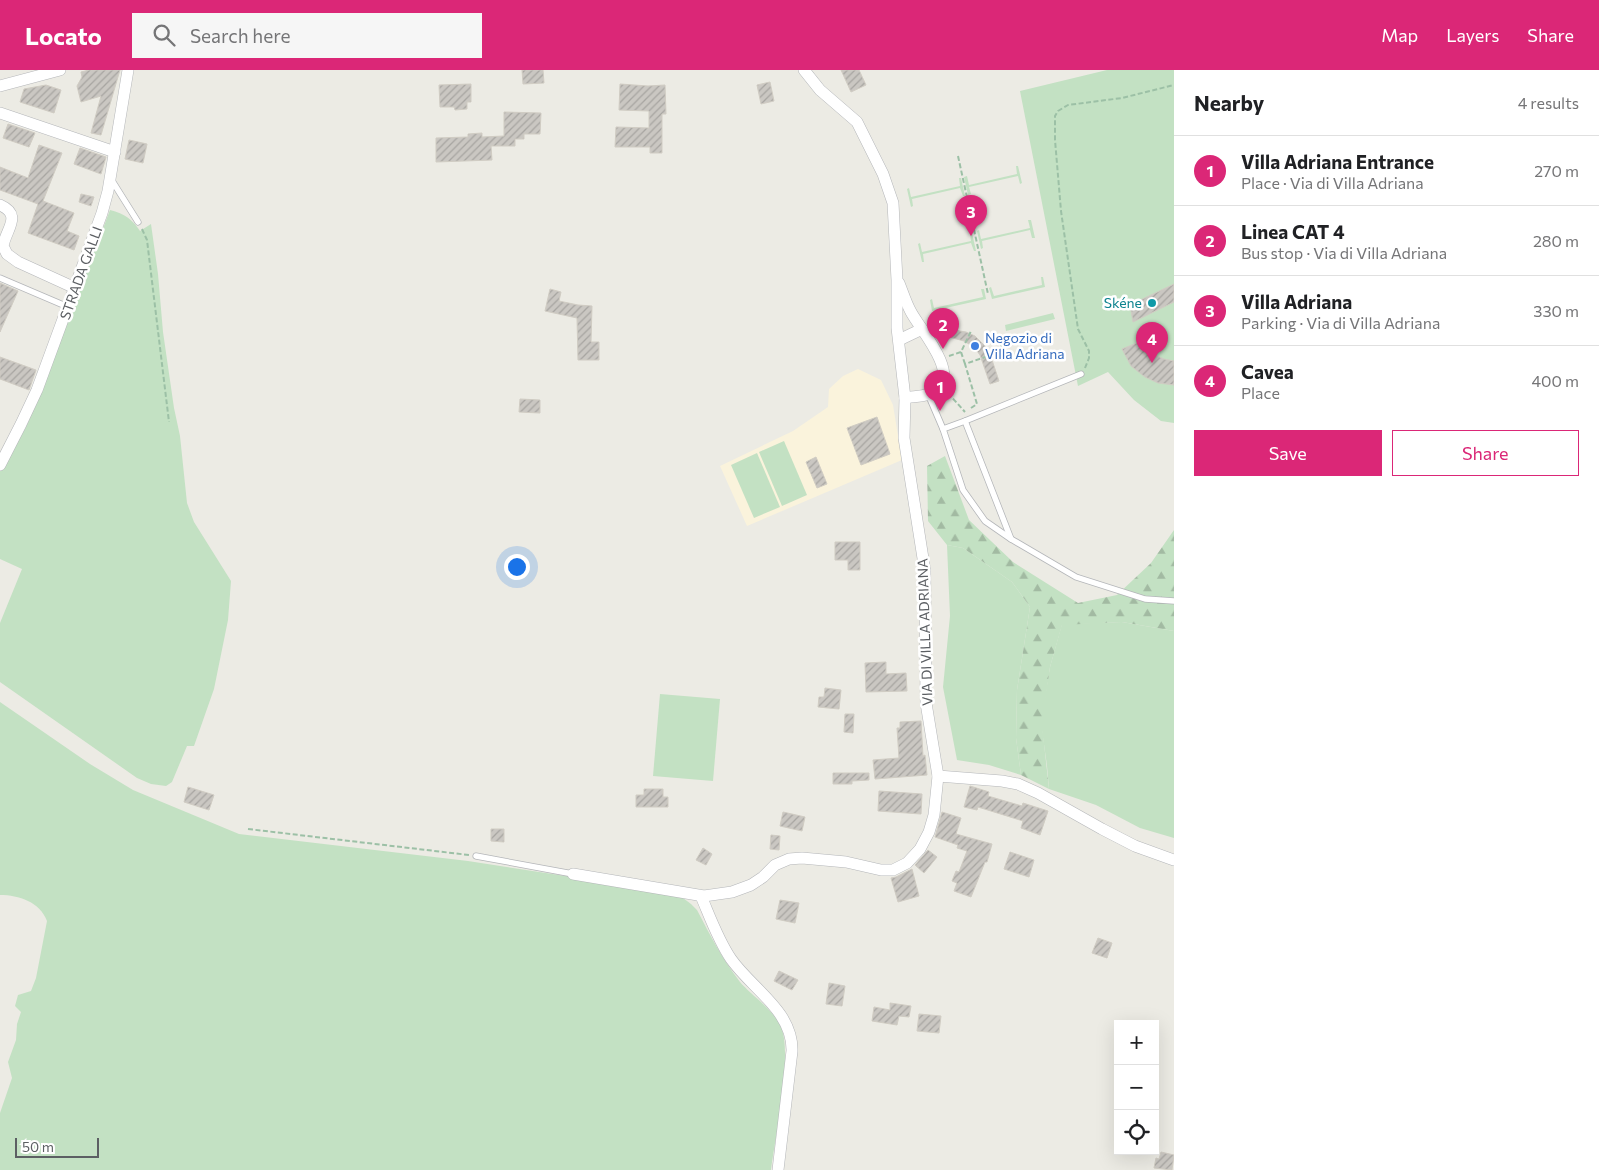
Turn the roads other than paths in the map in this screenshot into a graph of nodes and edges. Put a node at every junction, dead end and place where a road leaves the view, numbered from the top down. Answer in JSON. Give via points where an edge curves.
{"nodes":[{"id":1,"x":60,"y":70,"type":"edge"},
{"id":2,"x":128,"y":70,"type":"edge"},
{"id":3,"x":804,"y":70,"type":"edge"},
{"id":4,"x":0,"y":86,"type":"edge"},
{"id":5,"x":0,"y":113,"type":"edge"},
{"id":6,"x":115,"y":152,"type":"junction"},
{"id":7,"x":110,"y":179,"type":"junction"},
{"id":8,"x":0,"y":205,"type":"edge"},
{"id":9,"x":138,"y":222,"type":"road end"},
{"id":10,"x":0,"y":278,"type":"edge"},
{"id":11,"x":897,"y":280,"type":"junction"},
{"id":12,"x":75,"y":288,"type":"junction"},
{"id":13,"x":68,"y":307,"type":"junction"},
{"id":14,"x":922,"y":329,"type":"junction"},
{"id":15,"x":899,"y":340,"type":"junction"},
{"id":16,"x":1081,"y":374,"type":"road end"},
{"id":17,"x":928,"y":394,"type":"junction"},
{"id":18,"x":905,"y":398,"type":"junction"},
{"id":19,"x":965,"y":421,"type":"junction"},
{"id":20,"x":943,"y":429,"type":"junction"},
{"id":21,"x":0,"y":465,"type":"edge"},
{"id":22,"x":1011,"y":539,"type":"junction"},
{"id":23,"x":1174,"y":601,"type":"edge"},
{"id":24,"x":938,"y":776,"type":"junction"},
{"id":25,"x":476,"y":856,"type":"road end"},
{"id":26,"x":1174,"y":860,"type":"edge"},
{"id":27,"x":573,"y":874,"type":"joint"},
{"id":28,"x":701,"y":896,"type":"junction"},
{"id":29,"x":778,"y":1170,"type":"edge"}],
"edges":[{"from":1,"to":4,"type":"street"},
{"from":2,"to":6,"type":"street","name":"STRADA GALLI"},
{"from":3,"to":11,"type":"street","name":"VIA DI VILLA ADRIANA","via":[[820,90],[857,122],[887,181],[894,212]]},
{"from":5,"to":6,"type":"street"},
{"from":6,"to":7,"type":"street","name":"STRADA GALLI"},
{"from":7,"to":9,"type":"lane"},
{"from":7,"to":12,"type":"street","name":"STRADA GALLI","via":[[102,213]]},
{"from":8,"to":12,"type":"street","via":[[7,208],[12,216],[3,246],[7,254]]},
{"from":10,"to":13,"type":"lane"},
{"from":11,"to":14,"type":"street","name":"VIA DI VILLA ADRIANA"},
{"from":11,"to":15,"type":"street","name":"VIA DI VILLA ADRIANA"},
{"from":12,"to":13,"type":"street","name":"STRADA GALLI"},
{"from":13,"to":21,"type":"street","name":"STRADA GALLI","via":[[29,408]]},
{"from":14,"to":15,"type":"street"},
{"from":14,"to":17,"type":"street","name":"VIA DI VILLA ADRIANA","via":[[941,363],[943,378],[941,386]]},
{"from":15,"to":18,"type":"street","name":"VIA DI VILLA ADRIANA"},
{"from":16,"to":19,"type":"lane"},
{"from":17,"to":18,"type":"street"},
{"from":17,"to":20,"type":"lane"},
{"from":18,"to":24,"type":"street","name":"VIA DI VILLA ADRIANA","via":[[904,438],[925,571],[926,703]]},
{"from":19,"to":20,"type":"lane"},
{"from":19,"to":22,"type":"lane"},
{"from":20,"to":22,"type":"lane","via":[[963,490],[985,521]]},
{"from":22,"to":23,"type":"lane","via":[[1076,578],[1145,600]]},
{"from":24,"to":26,"type":"street","via":[[1018,784],[1128,843]]},
{"from":24,"to":28,"type":"street","name":"VIA DI VILLA ADRIANA","via":[[929,832],[920,850],[900,868],[885,871],[846,862],[789,859],[775,865],[751,885],[732,892]]},
{"from":25,"to":27,"type":"lane"},
{"from":27,"to":28,"type":"street","name":"VIA DI VILLA ADRIANA"},
{"from":28,"to":29,"type":"street","via":[[728,954],[779,1013],[790,1033],[792,1051]]}]}
